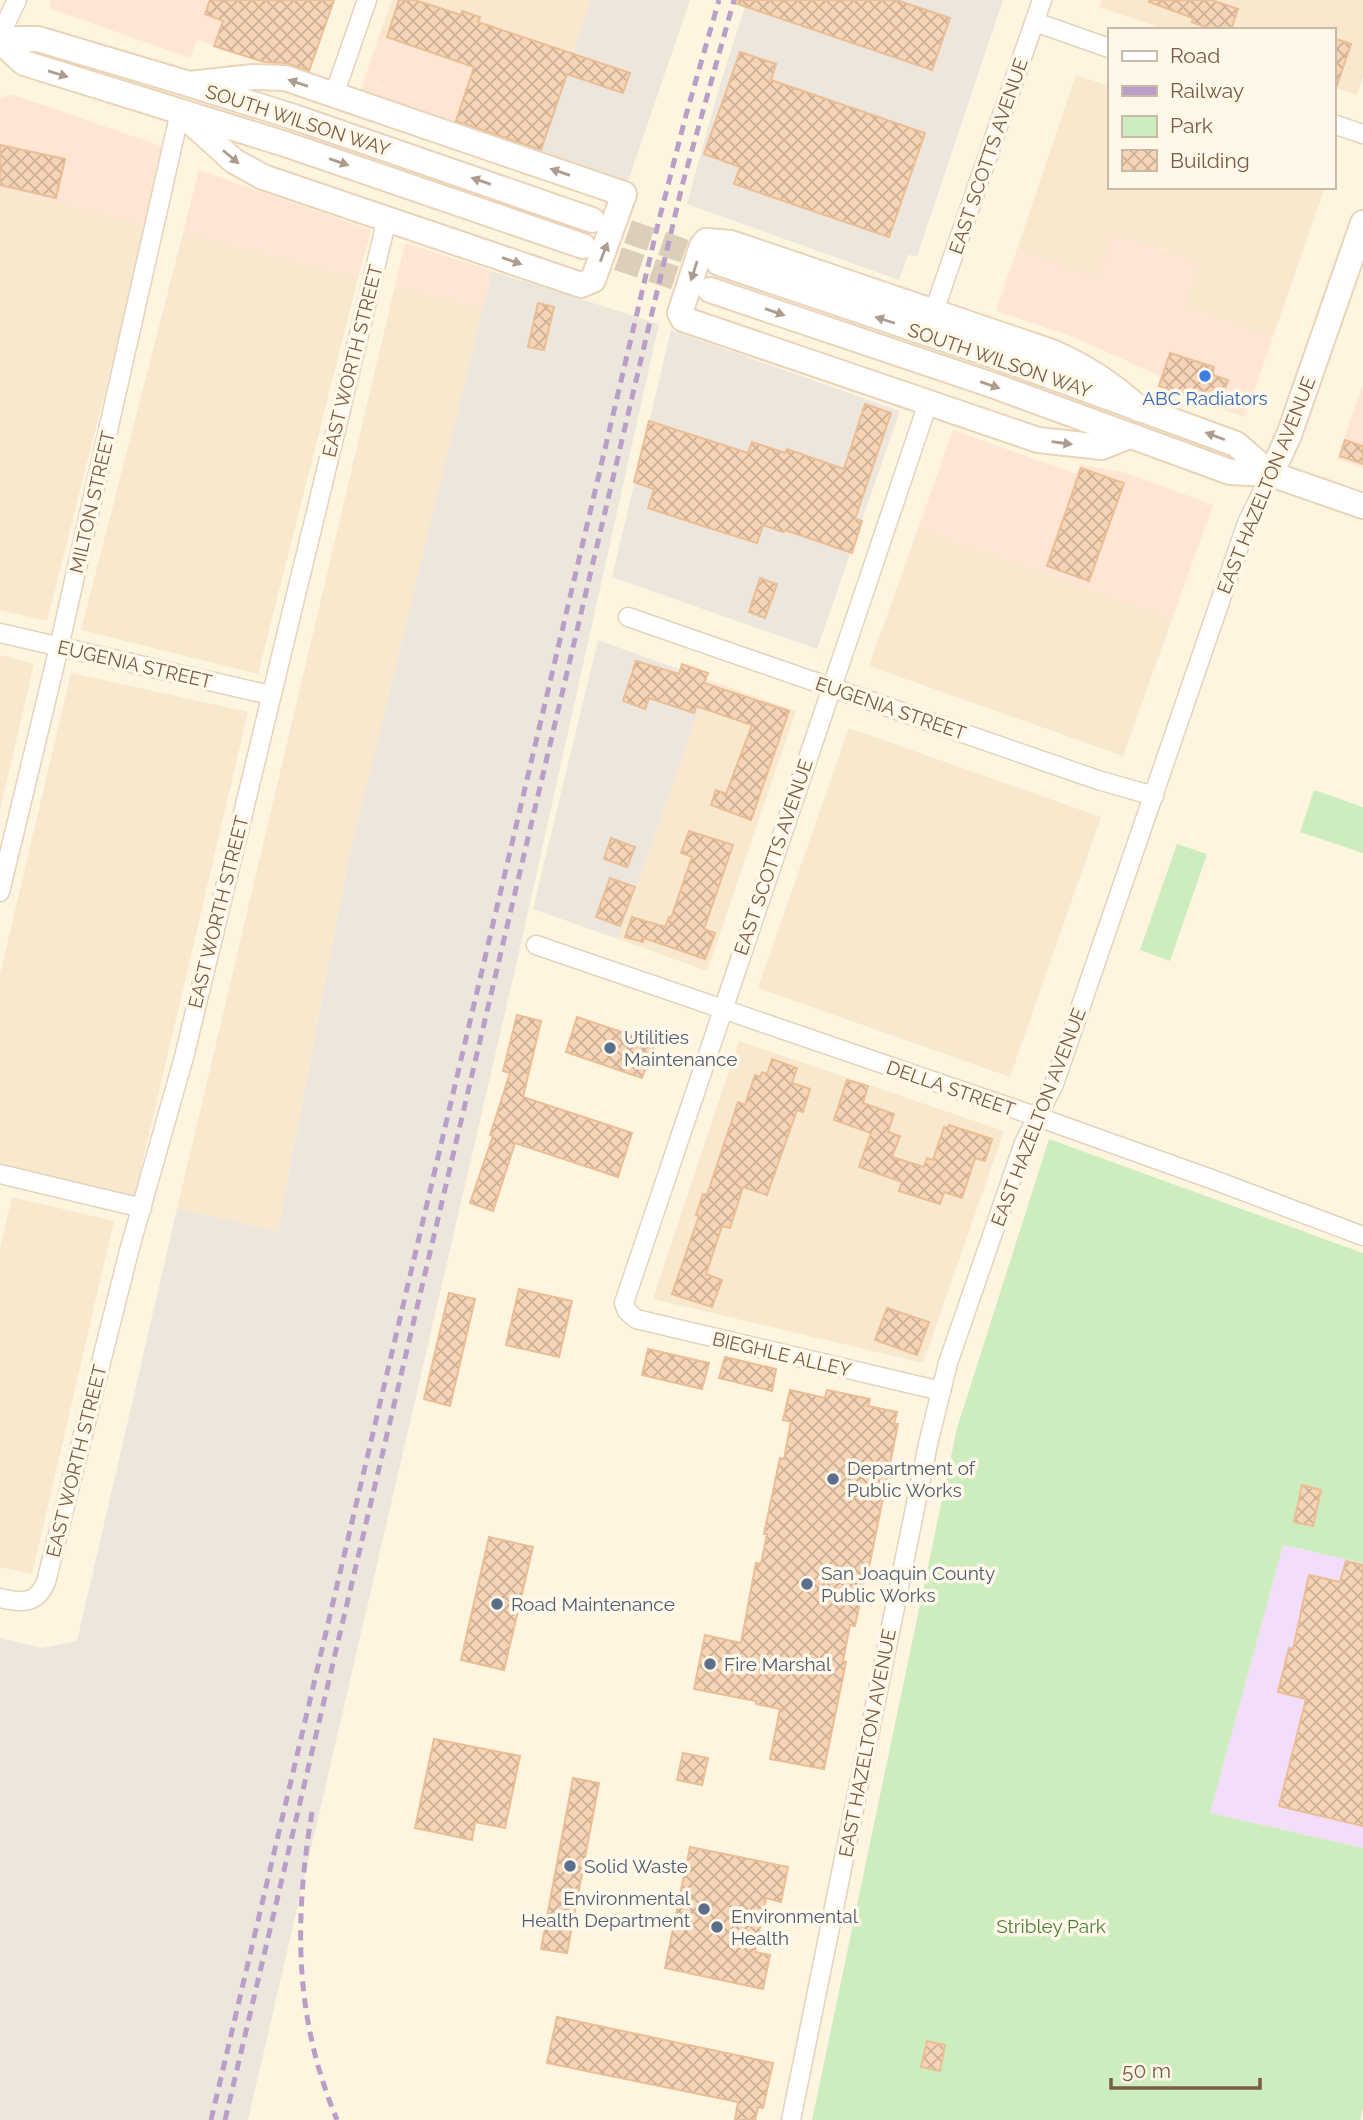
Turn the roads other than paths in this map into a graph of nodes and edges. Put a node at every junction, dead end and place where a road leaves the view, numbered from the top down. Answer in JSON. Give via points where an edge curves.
{"nodes":[{"id":1,"x":18,"y":0,"type":"edge"},
{"id":2,"x":367,"y":0,"type":"edge"},
{"id":3,"x":1042,"y":0,"type":"edge"},
{"id":4,"x":1035,"y":22,"type":"junction"},
{"id":5,"x":0,"y":39,"type":"edge"},
{"id":6,"x":1108,"y":48,"type":"edge"},
{"id":7,"x":189,"y":84,"type":"junction"},
{"id":8,"x":334,"y":95,"type":"junction"},
{"id":9,"x":180,"y":112,"type":"junction"},
{"id":10,"x":1335,"y":125,"type":"edge"},
{"id":11,"x":1363,"y":134,"type":"edge"},
{"id":12,"x":387,"y":219,"type":"junction"},
{"id":13,"x":592,"y":219,"type":"tunnel mouth"},
{"id":14,"x":1363,"y":223,"type":"edge"},
{"id":15,"x":583,"y":246,"type":"tunnel mouth"},
{"id":16,"x":719,"y":263,"type":"tunnel mouth"},
{"id":17,"x":710,"y":290,"type":"tunnel mouth"},
{"id":18,"x":934,"y":311,"type":"junction"},
{"id":19,"x":928,"y":403,"type":"junction"},
{"id":20,"x":1139,"y":409,"type":"junction"},
{"id":21,"x":1129,"y":436,"type":"junction"},
{"id":22,"x":1271,"y":474,"type":"junction"},
{"id":23,"x":1363,"y":506,"type":"edge"},
{"id":24,"x":628,"y":617,"type":"dead end"},
{"id":25,"x":0,"y":633,"type":"edge"},
{"id":26,"x":59,"y":647,"type":"junction"},
{"id":27,"x":832,"y":687,"type":"junction"},
{"id":28,"x":270,"y":695,"type":"junction"},
{"id":29,"x":1154,"y":796,"type":"junction"},
{"id":30,"x":0,"y":892,"type":"edge"},
{"id":31,"x":536,"y":945,"type":"dead end"},
{"id":32,"x":721,"y":1009,"type":"junction"},
{"id":33,"x":1038,"y":1117,"type":"junction"},
{"id":34,"x":0,"y":1174,"type":"edge"},
{"id":35,"x":142,"y":1208,"type":"junction"},
{"id":36,"x":1363,"y":1236,"type":"edge"},
{"id":37,"x":627,"y":1311,"type":"joint"},
{"id":38,"x":941,"y":1391,"type":"junction"},
{"id":39,"x":0,"y":1598,"type":"edge"},
{"id":40,"x":791,"y":2120,"type":"edge"}],
"edges":[{"from":1,"to":5,"type":"street"},
{"from":2,"to":8,"type":"street"},
{"from":3,"to":4,"type":"street","name":"EAST SCOTTS AVENUE"},
{"from":4,"to":6,"type":"street"},
{"from":4,"to":18,"type":"street","name":"EAST SCOTTS AVENUE"},
{"from":5,"to":7,"type":"main road","name":"SOUTH WILSON WAY","via":[[38,39]]},
{"from":5,"to":9,"type":"main road","name":"SOUTH WILSON WAY","one_way":true,"via":[[24,63]]},
{"from":8,"to":7,"type":"main road","one_way":true,"via":[[275,77]]},
{"from":13,"to":7,"type":"main road","name":"SOUTH WILSON WAY","one_way":true},
{"from":12,"to":8,"type":"main road","one_way":true,"via":[[581,285],[593,280],[624,194]]},
{"from":9,"to":12,"type":"main road","one_way":true,"via":[[234,161],[263,177]]},
{"from":9,"to":15,"type":"main road","name":"SOUTH WILSON WAY","one_way":true},
{"from":9,"to":26,"type":"street","name":"MILTON STREET"},
{"from":10,"to":11,"type":"street"},
{"from":12,"to":28,"type":"street","name":"EAST WORTH STREET"},
{"from":14,"to":22,"type":"main road","name":"EAST HAZELTON AVENUE"},
{"from":20,"to":16,"type":"main road","name":"SOUTH WILSON WAY","one_way":true},
{"from":17,"to":21,"type":"main road","name":"SOUTH WILSON WAY","one_way":true},
{"from":18,"to":19,"type":"main road","one_way":true,"via":[[712,240],[702,246],[680,313],[683,319]]},
{"from":18,"to":20,"type":"main road","via":[[1074,362]]},
{"from":19,"to":21,"type":"main road","one_way":true,"via":[[1038,440],[1102,447]]},
{"from":19,"to":27,"type":"street","name":"EAST SCOTTS AVENUE"},
{"from":22,"to":20,"type":"main road","name":"SOUTH WILSON WAY","one_way":true,"via":[[1236,444]]},
{"from":21,"to":22,"type":"main road","name":"SOUTH WILSON WAY","via":[[1230,472]]},
{"from":22,"to":23,"type":"main road","name":"SOUTH WILSON WAY"},
{"from":22,"to":29,"type":"street","name":"EAST HAZELTON AVENUE","via":[[1247,523]]},
{"from":24,"to":27,"type":"street","name":"EUGENIA STREET"},
{"from":25,"to":26,"type":"street","name":"EUGENIA STREET"},
{"from":26,"to":28,"type":"street","name":"EUGENIA STREET"},
{"from":26,"to":30,"type":"street","name":"MILTON STREET"},
{"from":27,"to":29,"type":"street","name":"EUGENIA STREET"},
{"from":27,"to":32,"type":"street","name":"EAST SCOTTS AVENUE"},
{"from":28,"to":35,"type":"street","name":"EAST WORTH STREET","via":[[184,1057]]},
{"from":29,"to":33,"type":"street","name":"EAST HAZELTON AVENUE","via":[[1054,1084]]},
{"from":31,"to":32,"type":"street","name":"DELLA STREET"},
{"from":32,"to":33,"type":"street","name":"DELLA STREET"},
{"from":32,"to":37,"type":"street","name":"EAST SCOTTS AVENUE","via":[[624,1297]]},
{"from":33,"to":36,"type":"street","name":"DELLA STREET"},
{"from":33,"to":38,"type":"street","name":"EAST HAZELTON AVENUE","via":[[1024,1143]]},
{"from":34,"to":35,"type":"street"},
{"from":35,"to":39,"type":"street","name":"EAST WORTH STREET","via":[[46,1582],[33,1599]]},
{"from":37,"to":38,"type":"street","name":"BIEGHLE ALLEY","via":[[636,1319]]},
{"from":38,"to":40,"type":"street","name":"EAST HAZELTON AVENUE"}]}
